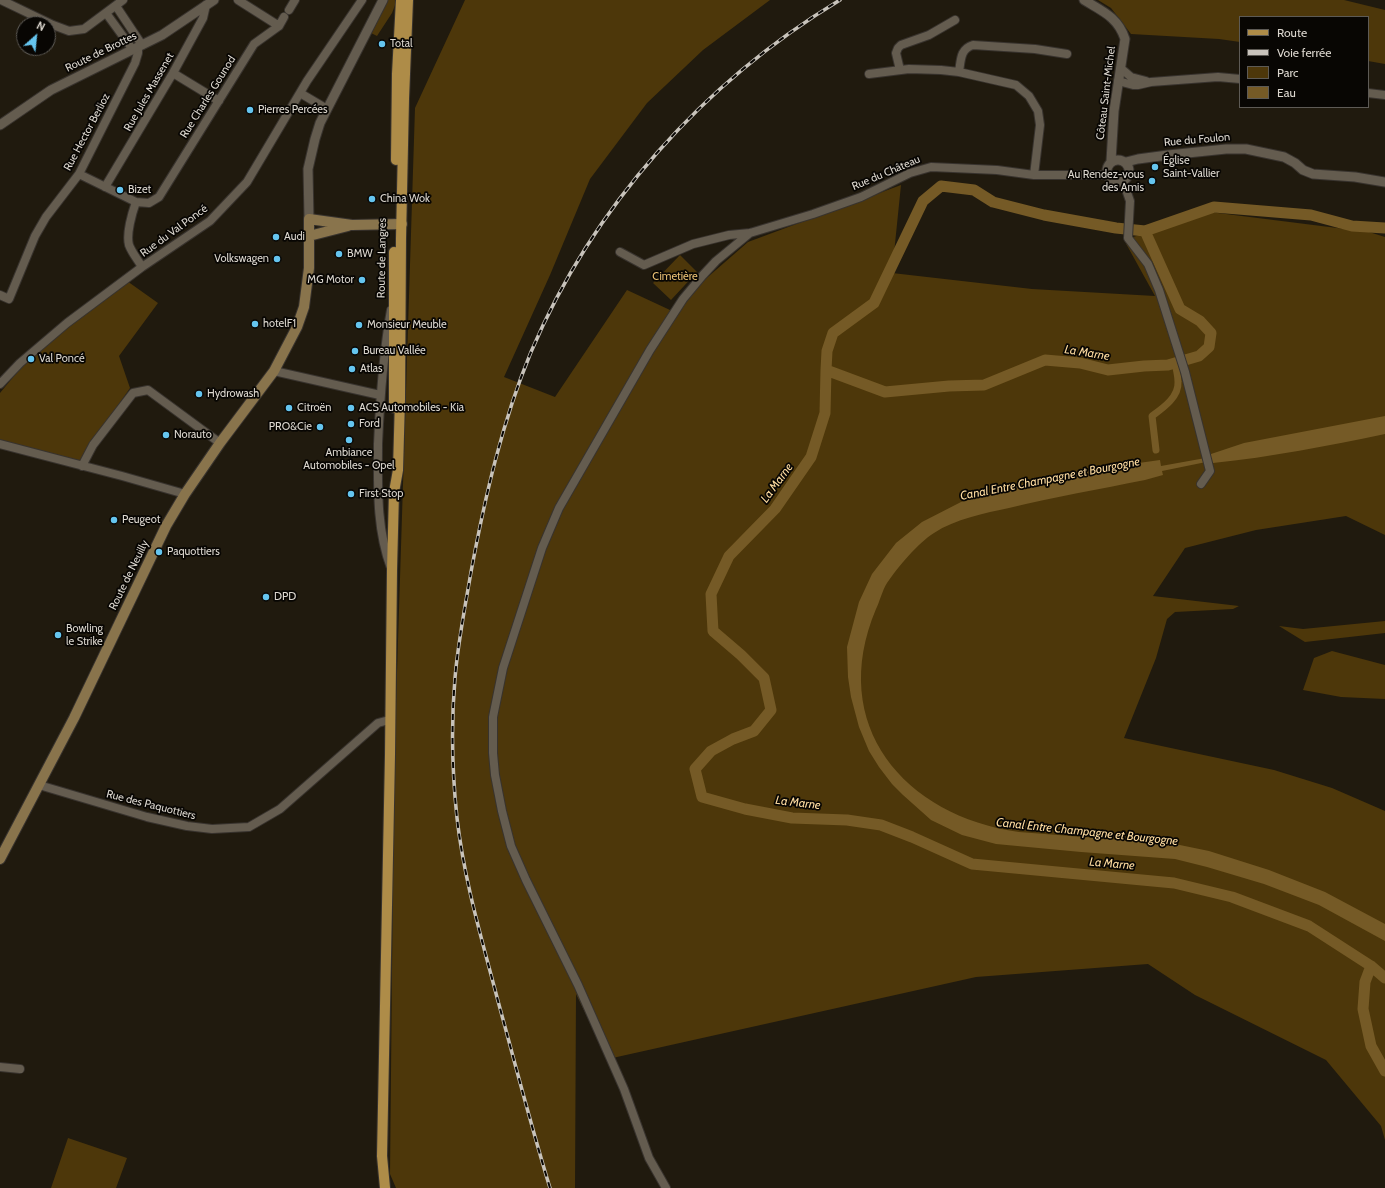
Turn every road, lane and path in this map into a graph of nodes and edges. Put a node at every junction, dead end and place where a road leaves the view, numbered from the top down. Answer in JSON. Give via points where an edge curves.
{"nodes":[{"id":1,"x":0,"y":0,"type":"edge"},
{"id":2,"x":123,"y":0,"type":"edge"},
{"id":3,"x":214,"y":0,"type":"edge"},
{"id":4,"x":238,"y":0,"type":"edge"},
{"id":5,"x":295,"y":0,"type":"edge"},
{"id":6,"x":362,"y":0,"type":"edge"},
{"id":7,"x":383,"y":0,"type":"edge"},
{"id":8,"x":401,"y":0,"type":"edge"},
{"id":9,"x":408,"y":0,"type":"edge"},
{"id":10,"x":1084,"y":0,"type":"edge"},
{"id":11,"x":206,"y":5,"type":"junction"},
{"id":12,"x":116,"y":6,"type":"junction"},
{"id":13,"x":289,"y":10,"type":"dead end"},
{"id":14,"x":106,"y":13,"type":"junction"},
{"id":15,"x":284,"y":18,"type":"dead end"},
{"id":16,"x":954,"y":20,"type":"dead end"},
{"id":17,"x":279,"y":26,"type":"junction"},
{"id":18,"x":138,"y":48,"type":"junction"},
{"id":19,"x":1067,"y":54,"type":"dead end"},
{"id":20,"x":900,"y":70,"type":"junction"},
{"id":21,"x":1120,"y":70,"type":"junction"},
{"id":22,"x":959,"y":72,"type":"junction"},
{"id":23,"x":173,"y":73,"type":"junction"},
{"id":24,"x":870,"y":74,"type":"dead end"},
{"id":25,"x":1239,"y":79,"type":"edge"},
{"id":26,"x":1118,"y":81,"type":"junction"},
{"id":27,"x":1151,"y":82,"type":"junction"},
{"id":28,"x":1369,"y":92,"type":"edge"},
{"id":29,"x":300,"y":93,"type":"junction"},
{"id":30,"x":1385,"y":95,"type":"edge"},
{"id":31,"x":218,"y":101,"type":"junction"},
{"id":32,"x":328,"y":109,"type":"junction"},
{"id":33,"x":0,"y":125,"type":"edge"},
{"id":34,"x":1112,"y":161,"type":"junction"},
{"id":35,"x":1126,"y":162,"type":"junction"},
{"id":36,"x":79,"y":174,"type":"junction"},
{"id":37,"x":1034,"y":175,"type":"junction"},
{"id":38,"x":1107,"y":175,"type":"junction"},
{"id":39,"x":1123,"y":181,"type":"junction"},
{"id":40,"x":1385,"y":182,"type":"edge"},
{"id":41,"x":105,"y":187,"type":"junction"},
{"id":42,"x":136,"y":202,"type":"junction"},
{"id":43,"x":309,"y":219,"type":"junction"},
{"id":44,"x":398,"y":224,"type":"junction"},
{"id":45,"x":352,"y":225,"type":"junction"},
{"id":46,"x":750,"y":233,"type":"junction"},
{"id":47,"x":309,"y":236,"type":"junction"},
{"id":48,"x":620,"y":252,"type":"dead end"},
{"id":49,"x":142,"y":267,"type":"junction"},
{"id":50,"x":0,"y":295,"type":"edge"},
{"id":51,"x":394,"y":295,"type":"junction"},
{"id":52,"x":274,"y":371,"type":"junction"},
{"id":53,"x":0,"y":384,"type":"edge"},
{"id":54,"x":380,"y":395,"type":"junction"},
{"id":55,"x":220,"y":443,"type":"junction"},
{"id":56,"x":0,"y":444,"type":"edge"},
{"id":57,"x":82,"y":466,"type":"junction"},
{"id":58,"x":1201,"y":484,"type":"dead end"},
{"id":59,"x":394,"y":492,"type":"junction"},
{"id":60,"x":185,"y":494,"type":"junction"},
{"id":61,"x":392,"y":570,"type":"junction"},
{"id":62,"x":389,"y":720,"type":"junction"},
{"id":63,"x":39,"y":785,"type":"junction"},
{"id":64,"x":0,"y":859,"type":"edge"},
{"id":65,"x":0,"y":1067,"type":"edge"},
{"id":66,"x":20,"y":1069,"type":"dead end"},
{"id":67,"x":385,"y":1188,"type":"edge"},
{"id":68,"x":666,"y":1188,"type":"edge"}],
"edges":[{"from":1,"to":14,"type":"street","via":[[69,31],[84,29]]},
{"from":2,"to":12,"type":"street"},
{"from":3,"to":11,"type":"street","name":"Route de Brottes"},
{"from":4,"to":17,"type":"street"},
{"from":5,"to":13,"type":"street"},
{"from":6,"to":29,"type":"street","name":"Rue du Val Poncé"},
{"from":7,"to":32,"type":"street"},
{"from":8,"to":44,"type":"main road","name":"Route de Langres","via":[[397,74]]},
{"from":9,"to":44,"type":"main road"},
{"from":10,"to":21,"type":"street","name":"Côteau Saint-Michel","via":[[1115,20],[1122,30],[1125,46]]},
{"from":11,"to":18,"type":"street","name":"Route de Brottes"},
{"from":11,"to":23,"type":"street","name":"Rue Jules Massenet","via":[[203,18]]},
{"from":12,"to":14,"type":"street"},
{"from":12,"to":18,"type":"street"},
{"from":14,"to":18,"type":"street"},
{"from":15,"to":17,"type":"street","name":"Rue Charles Gounod"},
{"from":16,"to":20,"type":"street","via":[[929,35],[901,45],[896,53]]},
{"from":17,"to":31,"type":"street","name":"Rue Charles Gounod","via":[[254,44]]},
{"from":18,"to":33,"type":"street","name":"Route de Brottes","via":[[51,90]]},
{"from":18,"to":36,"type":"street","name":"Rue Hector Berlioz","via":[[135,63]]},
{"from":19,"to":22,"type":"street","via":[[973,45],[964,50]]},
{"from":20,"to":22,"type":"street"},
{"from":20,"to":24,"type":"street"},
{"from":21,"to":26,"type":"street","name":"Côteau Saint-Michel"},
{"from":21,"to":27,"type":"street","via":[[1131,77]]},
{"from":22,"to":37,"type":"street","via":[[1016,85],[1029,96],[1038,111],[1040,125]]},
{"from":23,"to":31,"type":"street"},
{"from":23,"to":41,"type":"street","name":"Rue Jules Massenet"},
{"from":25,"to":27,"type":"street","via":[[1218,77]]},
{"from":26,"to":27,"type":"street","via":[[1133,85]]},
{"from":26,"to":34,"type":"street","name":"Côteau Saint-Michel"},
{"from":28,"to":30,"type":"street"},
{"from":29,"to":32,"type":"street"},
{"from":29,"to":49,"type":"street","name":"Rue du Val Poncé","via":[[247,182],[210,221]]},
{"from":31,"to":42,"type":"street","name":"Rue Charles Gounod","via":[[159,197],[149,203]]},
{"from":32,"to":43,"type":"street","via":[[320,123],[308,169]]},
{"from":34,"to":35,"type":"street","via":[[1119,159]]},
{"from":34,"to":38,"type":"street","via":[[1107,165]]},
{"from":35,"to":39,"type":"street","via":[[1129,172]]},
{"from":35,"to":40,"type":"street","name":"Rue du Foulon","via":[[1175,154],[1246,149],[1284,157],[1313,174]]},
{"from":36,"to":41,"type":"street"},
{"from":36,"to":50,"type":"street","name":"Rue Hector Berlioz","via":[[46,217],[35,236],[9,299]]},
{"from":37,"to":38,"type":"street","name":"Rue du Château"},
{"from":37,"to":46,"type":"street","name":"Rue du Château","via":[[997,170],[931,167],[910,173],[860,197]]},
{"from":38,"to":39,"type":"street","via":[[1112,181]]},
{"from":39,"to":58,"type":"street","via":[[1130,201],[1128,238],[1148,264],[1159,290],[1206,451],[1210,471]]},
{"from":41,"to":42,"type":"street"},
{"from":42,"to":49,"type":"street","via":[[128,234],[130,245]]},
{"from":43,"to":45,"type":"main road"},
{"from":43,"to":47,"type":"main road","name":"Route de Neuilly"},
{"from":44,"to":45,"type":"main road"},
{"from":44,"to":51,"type":"main road","name":"Route de Langres"},
{"from":44,"to":59,"type":"main road","via":[[400,399],[398,470]]},
{"from":45,"to":47,"type":"main road"},
{"from":46,"to":48,"type":"street","via":[[728,235],[693,244],[644,265]]},
{"from":46,"to":68,"type":"street","via":[[716,261],[683,299],[650,350],[559,508],[542,548],[503,668],[493,717],[493,753],[498,793],[511,846],[578,985],[624,1089],[648,1158]]},
{"from":47,"to":52,"type":"main road","name":"Route de Neuilly","via":[[309,268],[304,307],[297,327]]},
{"from":49,"to":53,"type":"street","name":"Rue du Val Poncé","via":[[45,341]]},
{"from":51,"to":54,"type":"street"},
{"from":51,"to":59,"type":"main road","name":"Route de Langres"},
{"from":52,"to":54,"type":"street"},
{"from":52,"to":55,"type":"main road","name":"Route de Neuilly"},
{"from":54,"to":61,"type":"street","via":[[380,523]]},
{"from":55,"to":57,"type":"street","via":[[148,390],[133,393],[93,446]]},
{"from":55,"to":60,"type":"main road","name":"Route de Neuilly"},
{"from":56,"to":57,"type":"street"},
{"from":57,"to":60,"type":"street"},
{"from":59,"to":61,"type":"main road"},
{"from":60,"to":63,"type":"main road","name":"Route de Neuilly","via":[[166,526]]},
{"from":61,"to":62,"type":"main road"},
{"from":62,"to":63,"type":"street","name":"Rue des Paquottiers","via":[[378,722],[280,809],[249,827],[212,829],[187,826],[147,817]]},
{"from":62,"to":67,"type":"main road","via":[[382,1156]]},
{"from":63,"to":64,"type":"main road","name":"Route de Neuilly"},
{"from":65,"to":66,"type":"street"}]}
